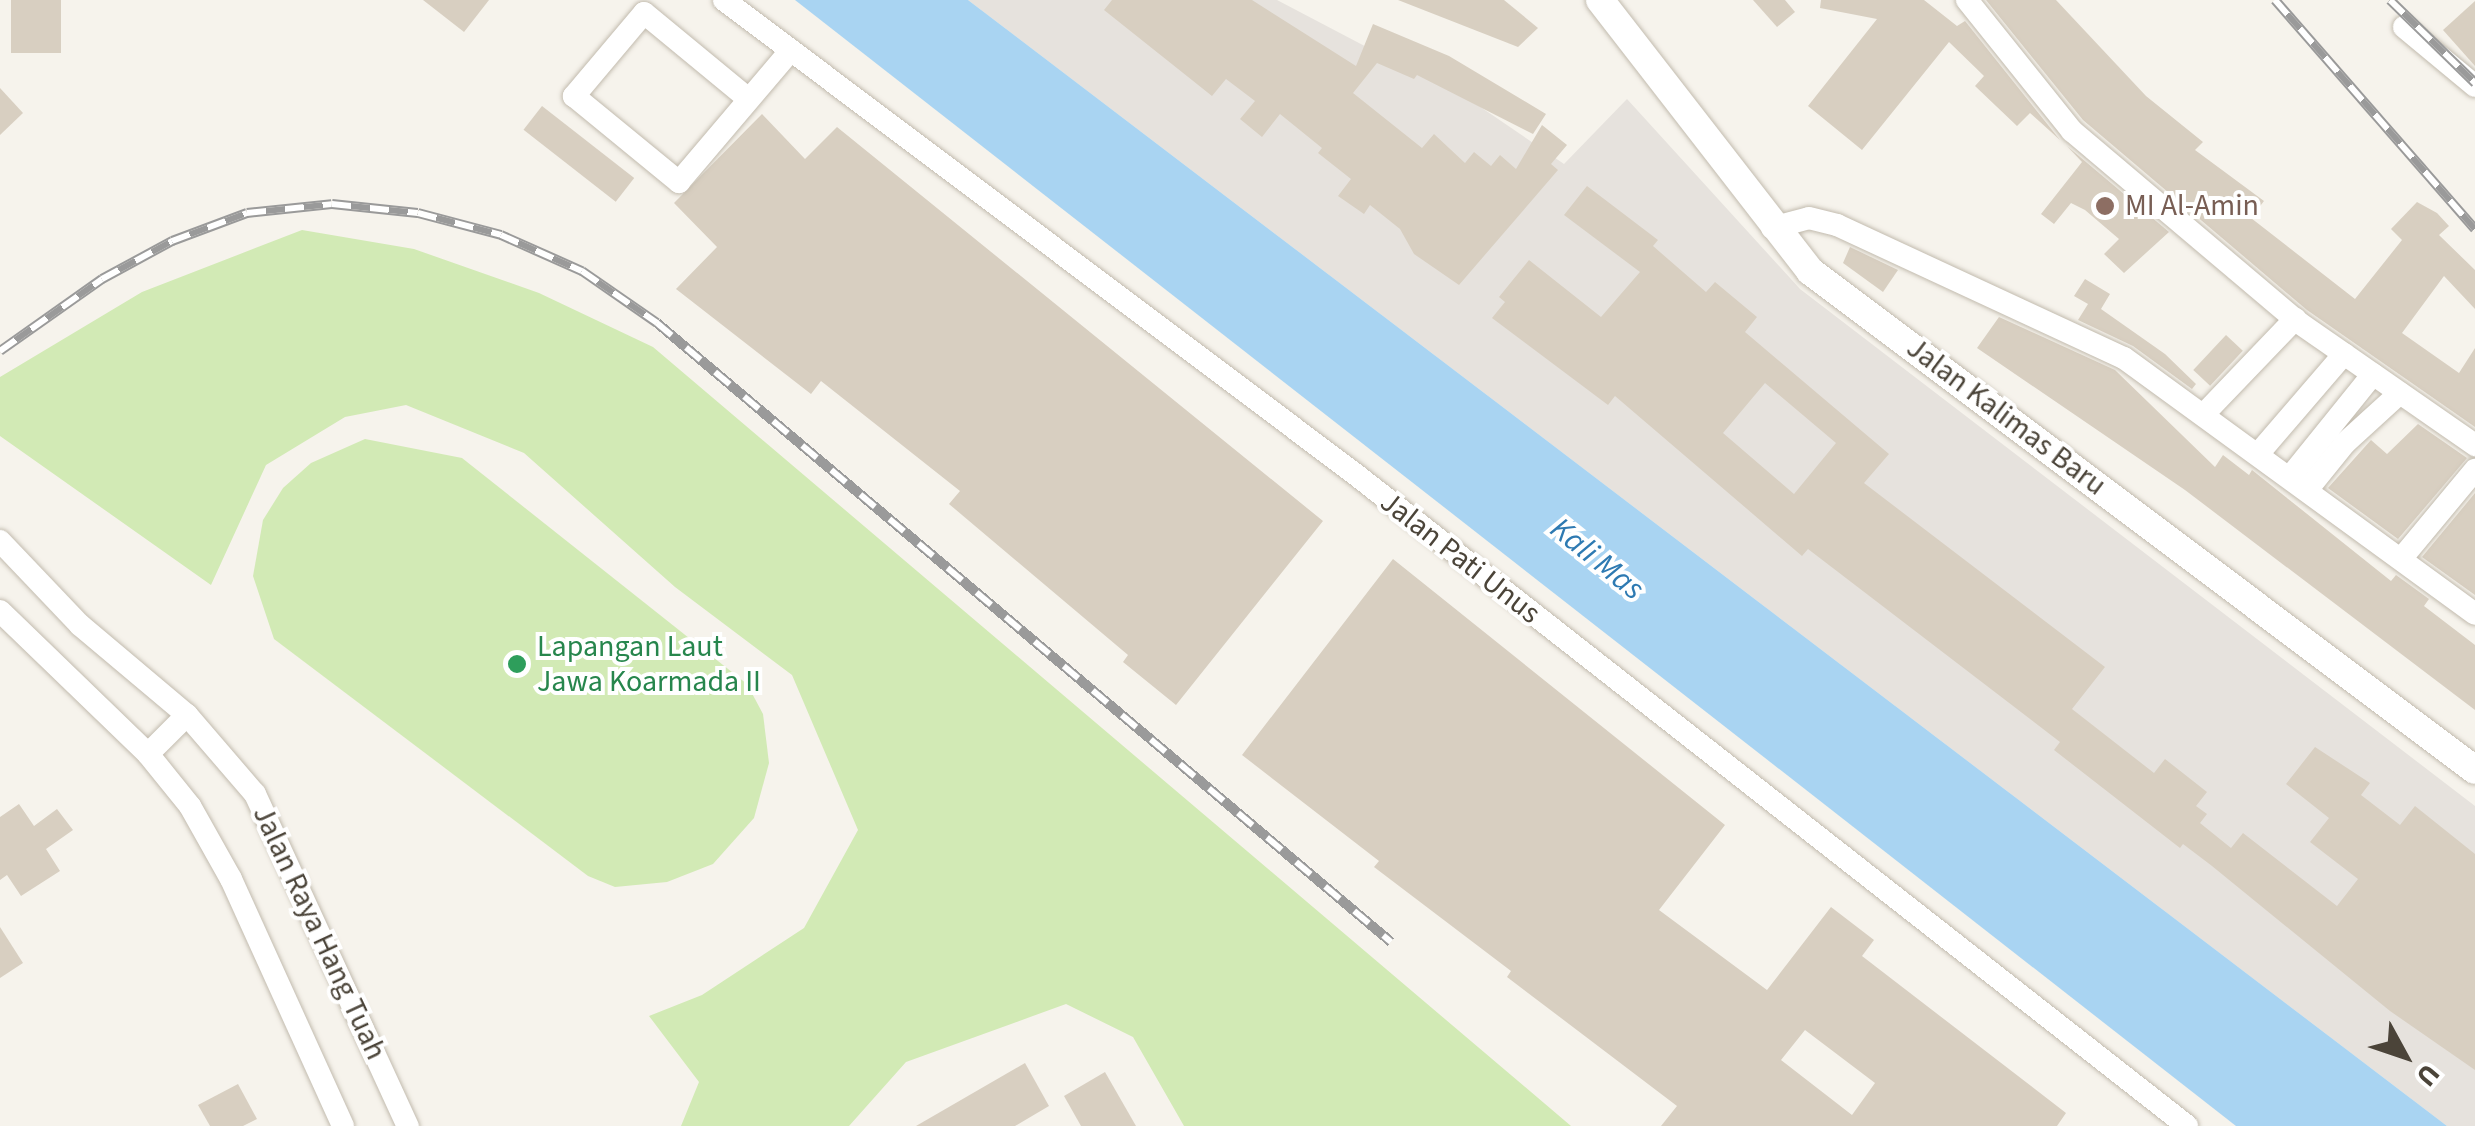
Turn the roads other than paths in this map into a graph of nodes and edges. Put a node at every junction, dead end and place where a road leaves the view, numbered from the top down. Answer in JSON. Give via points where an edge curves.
{"nodes":[{"id":1,"x":724,"y":0,"type":"edge"},
{"id":2,"x":1600,"y":0,"type":"edge"},
{"id":3,"x":1968,"y":0,"type":"edge"},
{"id":4,"x":2404,"y":27,"type":"dead end"},
{"id":5,"x":790,"y":50,"type":"junction"},
{"id":6,"x":2475,"y":86,"type":"edge"},
{"id":7,"x":746,"y":97,"type":"junction"},
{"id":8,"x":1772,"y":228,"type":"junction"},
{"id":9,"x":2294,"y":319,"type":"junction"},
{"id":10,"x":2344,"y":354,"type":"junction"},
{"id":11,"x":2373,"y":374,"type":"junction"},
{"id":12,"x":2400,"y":393,"type":"junction"},
{"id":13,"x":2204,"y":414,"type":"junction"},
{"id":14,"x":2475,"y":446,"type":"edge"},
{"id":15,"x":2258,"y":454,"type":"junction"},
{"id":16,"x":2475,"y":470,"type":"edge"},
{"id":17,"x":2298,"y":484,"type":"junction"},
{"id":18,"x":0,"y":541,"type":"edge"},
{"id":19,"x":2402,"y":559,"type":"junction"},
{"id":20,"x":0,"y":611,"type":"edge"},
{"id":21,"x":2475,"y":613,"type":"edge"},
{"id":22,"x":187,"y":715,"type":"junction"},
{"id":23,"x":148,"y":754,"type":"junction"},
{"id":24,"x":2475,"y":770,"type":"edge"},
{"id":25,"x":343,"y":1126,"type":"edge"},
{"id":26,"x":408,"y":1126,"type":"edge"},
{"id":27,"x":2188,"y":1126,"type":"edge"}],
"edges":[{"from":1,"to":5,"type":"street","name":"Jalan Pati Unus"},
{"from":2,"to":8,"type":"street","name":"Jalan Kalimas Baru"},
{"from":3,"to":9,"type":"street","via":[[2072,130]]},
{"from":4,"to":6,"type":"street"},
{"from":5,"to":7,"type":"street"},
{"from":5,"to":27,"type":"street","name":"Jalan Pati Unus","via":[[1355,474]]},
{"from":7,"to":7,"type":"street","via":[[644,13],[574,96],[679,182]]},
{"from":8,"to":13,"type":"street","via":[[1809,218],[1836,225],[2112,352]]},
{"from":8,"to":24,"type":"street","name":"Jalan Kalimas Baru","via":[[1810,271]]},
{"from":9,"to":10,"type":"street"},
{"from":9,"to":13,"type":"street"},
{"from":10,"to":11,"type":"street"},
{"from":10,"to":15,"type":"street"},
{"from":11,"to":12,"type":"street"},
{"from":11,"to":17,"type":"street"},
{"from":12,"to":14,"type":"street"},
{"from":12,"to":17,"type":"street"},
{"from":13,"to":15,"type":"street"},
{"from":15,"to":17,"type":"street"},
{"from":16,"to":19,"type":"street"},
{"from":17,"to":19,"type":"street"},
{"from":18,"to":22,"type":"street","name":"Jalan Raya Hang Tuah","via":[[80,624]]},
{"from":19,"to":21,"type":"street"},
{"from":20,"to":23,"type":"street","name":"Jalan Raya Hang Tuah"},
{"from":22,"to":23,"type":"street"},
{"from":22,"to":26,"type":"street","name":"Jalan Raya Hang Tuah","via":[[255,794]]},
{"from":23,"to":25,"type":"street","name":"Jalan Raya Hang Tuah","via":[[190,806],[232,879]]}]}
